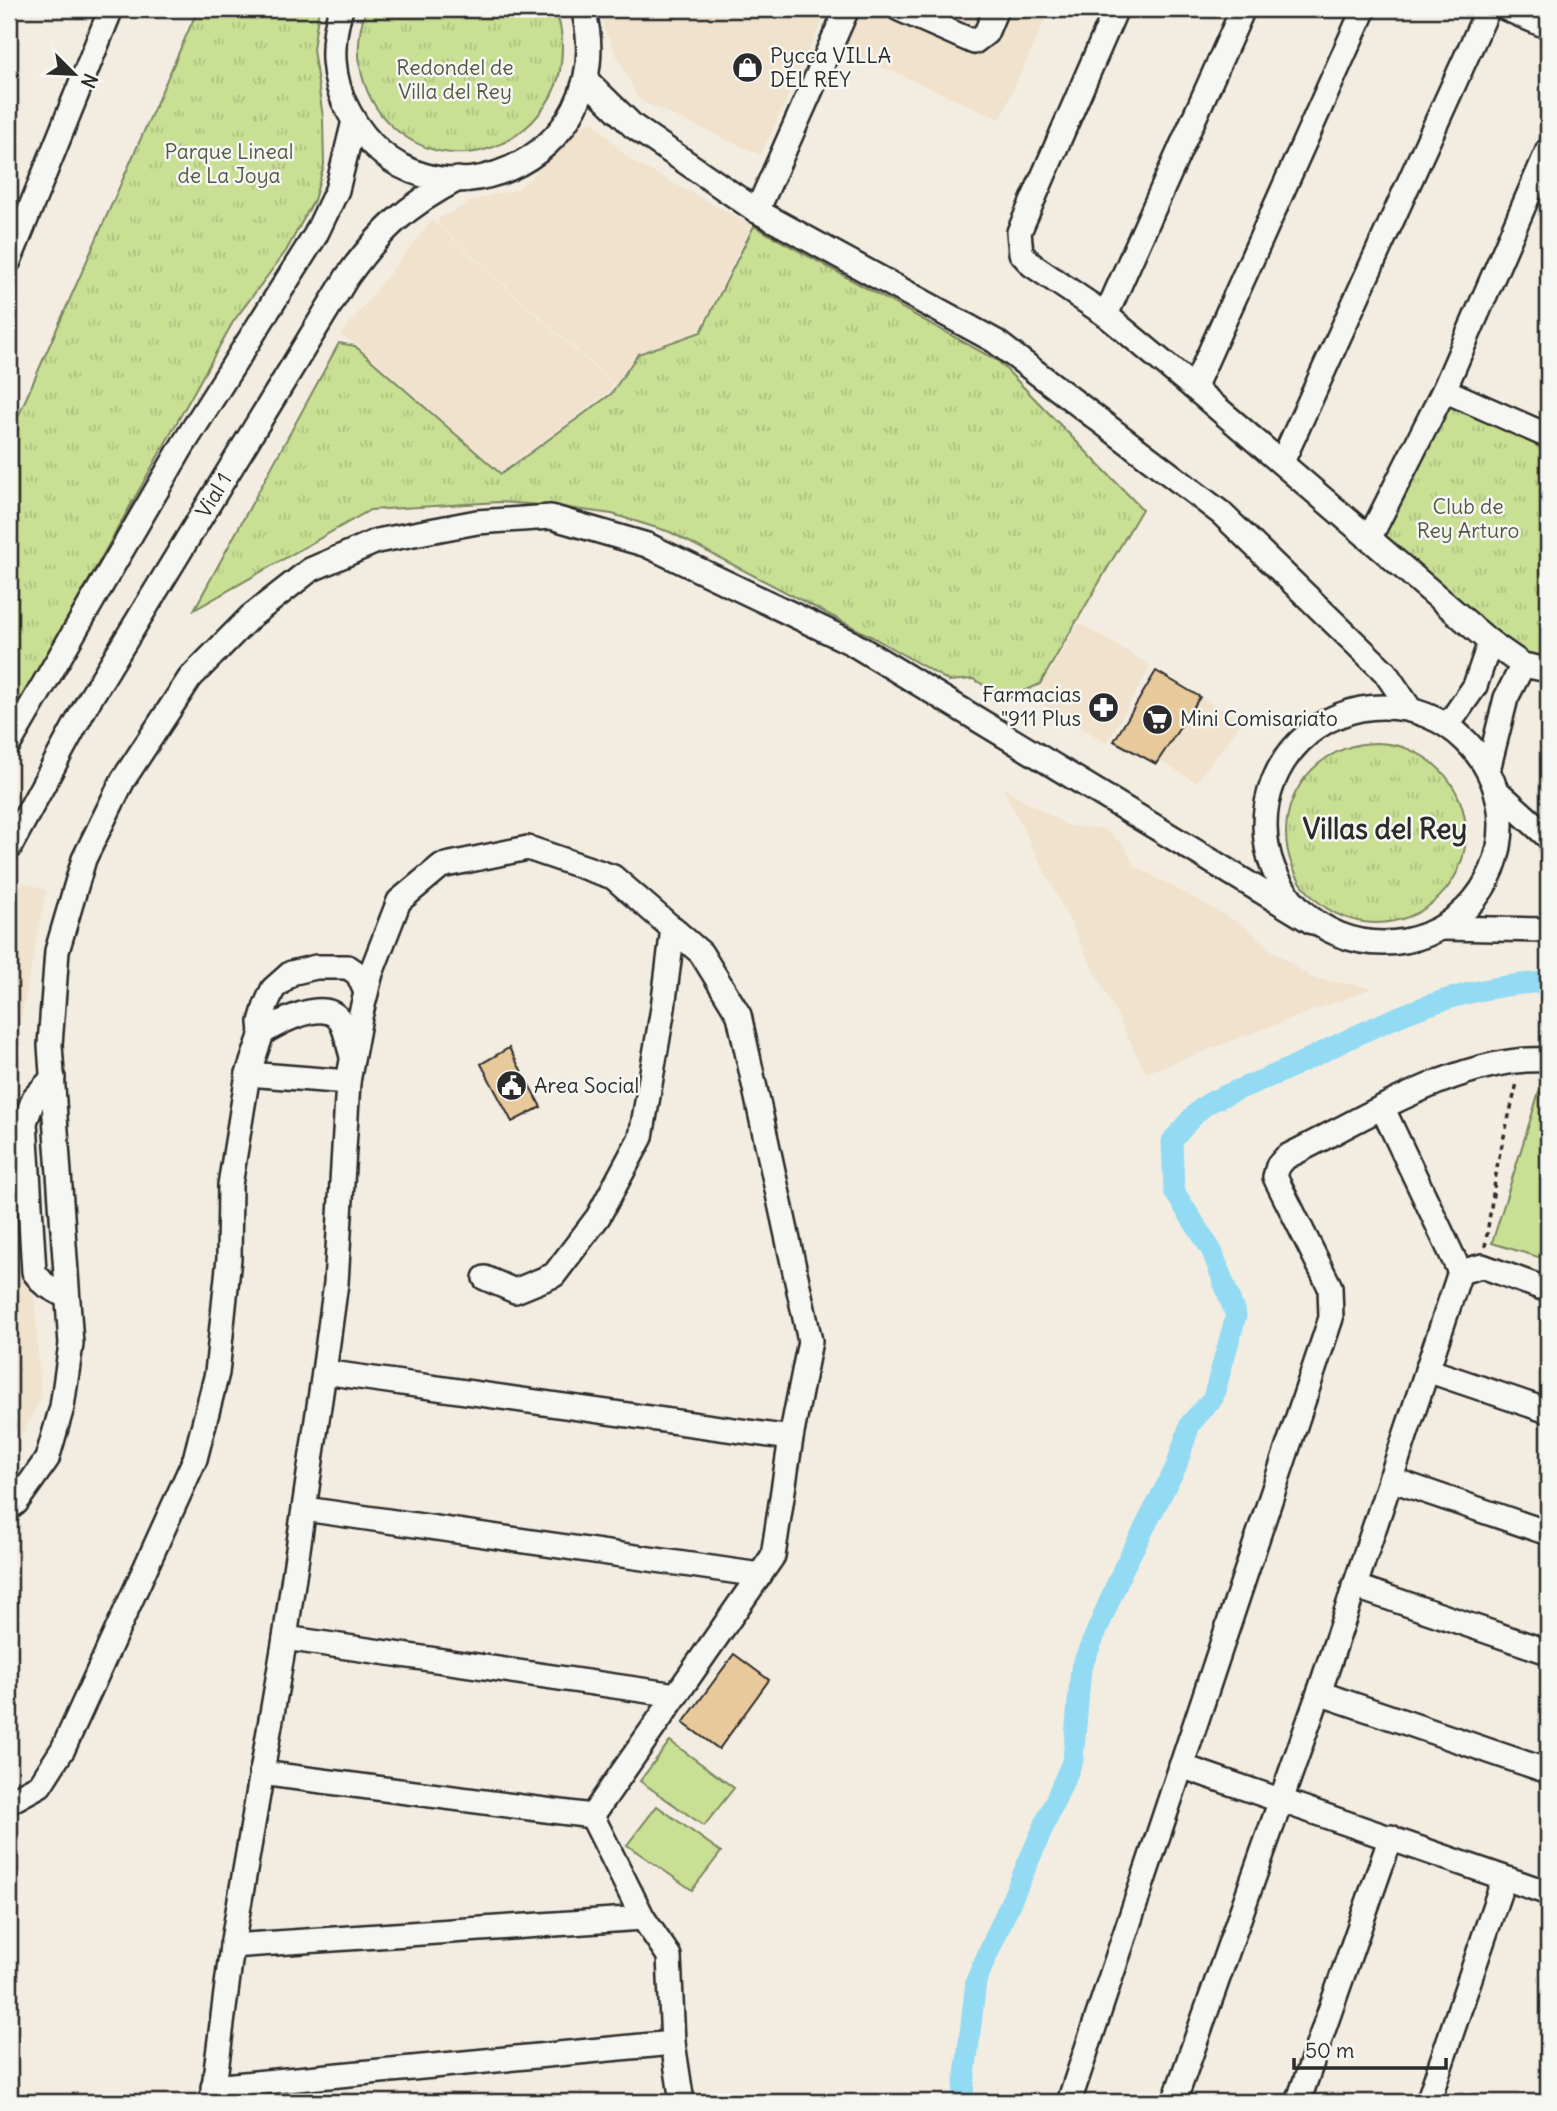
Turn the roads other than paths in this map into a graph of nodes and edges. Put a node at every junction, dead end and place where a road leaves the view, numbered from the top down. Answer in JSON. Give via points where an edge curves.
{"nodes":[{"id":1,"x":111,"y":9,"type":"edge"},
{"id":2,"x":341,"y":9,"type":"edge"},
{"id":3,"x":583,"y":9,"type":"edge"},
{"id":4,"x":847,"y":9,"type":"edge"},
{"id":5,"x":899,"y":9,"type":"edge"},
{"id":6,"x":996,"y":9,"type":"edge"},
{"id":7,"x":1116,"y":9,"type":"edge"},
{"id":8,"x":1243,"y":9,"type":"edge"},
{"id":9,"x":1364,"y":9,"type":"edge"},
{"id":10,"x":1488,"y":9,"type":"edge"},
{"id":11,"x":1507,"y":9,"type":"edge"},
{"id":12,"x":1548,"y":27,"type":"edge"},
{"id":13,"x":586,"y":80,"type":"junction"},
{"id":14,"x":354,"y":121,"type":"junction"},
{"id":15,"x":1548,"y":150,"type":"edge"},
{"id":16,"x":458,"y":179,"type":"junction"},
{"id":17,"x":757,"y":211,"type":"junction"},
{"id":18,"x":9,"y":261,"type":"edge"},
{"id":19,"x":1106,"y":315,"type":"junction"},
{"id":20,"x":1194,"y":388,"type":"junction"},
{"id":21,"x":1444,"y":390,"type":"junction"},
{"id":22,"x":1547,"y":434,"type":"edge"},
{"id":23,"x":1282,"y":462,"type":"junction"},
{"id":24,"x":1369,"y":539,"type":"junction"},
{"id":25,"x":1490,"y":642,"type":"junction"},
{"id":26,"x":1523,"y":665,"type":"junction"},
{"id":27,"x":1548,"y":670,"type":"edge"},
{"id":28,"x":1410,"y":709,"type":"junction"},
{"id":29,"x":1448,"y":725,"type":"junction"},
{"id":30,"x":9,"y":744,"type":"edge"},
{"id":31,"x":1488,"y":770,"type":"junction"},
{"id":32,"x":1497,"y":792,"type":"junction"},
{"id":33,"x":1548,"y":837,"type":"edge"},
{"id":34,"x":9,"y":848,"type":"edge"},
{"id":35,"x":1312,"y":922,"type":"junction"},
{"id":36,"x":673,"y":928,"type":"junction"},
{"id":37,"x":1442,"y":928,"type":"junction"},
{"id":38,"x":1548,"y":930,"type":"edge"},
{"id":39,"x":366,"y":992,"type":"junction"},
{"id":40,"x":262,"y":1033,"type":"junction"},
{"id":41,"x":352,"y":1058,"type":"junction"},
{"id":42,"x":1548,"y":1060,"type":"edge"},
{"id":43,"x":248,"y":1074,"type":"junction"},
{"id":44,"x":53,"y":1078,"type":"junction"},
{"id":45,"x":348,"y":1082,"type":"junction"},
{"id":46,"x":1383,"y":1109,"type":"junction"},
{"id":47,"x":18,"y":1160,"type":"edge"},
{"id":48,"x":1460,"y":1272,"type":"junction"},
{"id":49,"x":485,"y":1278,"type":"dead end"},
{"id":50,"x":1548,"y":1290,"type":"edge"},
{"id":51,"x":67,"y":1297,"type":"junction"},
{"id":52,"x":1427,"y":1370,"type":"junction"},
{"id":53,"x":324,"y":1372,"type":"junction"},
{"id":54,"x":1548,"y":1411,"type":"edge"},
{"id":55,"x":791,"y":1438,"type":"junction"},
{"id":56,"x":1390,"y":1479,"type":"junction"},
{"id":57,"x":9,"y":1508,"type":"edge"},
{"id":58,"x":305,"y":1510,"type":"junction"},
{"id":59,"x":1548,"y":1533,"type":"edge"},
{"id":60,"x":760,"y":1575,"type":"junction"},
{"id":61,"x":1354,"y":1586,"type":"junction"},
{"id":62,"x":285,"y":1638,"type":"junction"},
{"id":63,"x":1548,"y":1652,"type":"edge"},
{"id":64,"x":1319,"y":1693,"type":"junction"},
{"id":65,"x":676,"y":1695,"type":"junction"},
{"id":66,"x":1181,"y":1766,"type":"junction"},
{"id":67,"x":1548,"y":1771,"type":"edge"},
{"id":68,"x":261,"y":1773,"type":"junction"},
{"id":69,"x":1280,"y":1798,"type":"junction"},
{"id":70,"x":9,"y":1802,"type":"edge"},
{"id":71,"x":592,"y":1816,"type":"junction"},
{"id":72,"x":1391,"y":1838,"type":"junction"},
{"id":73,"x":1504,"y":1878,"type":"junction"},
{"id":74,"x":1548,"y":1893,"type":"edge"},
{"id":75,"x":643,"y":1918,"type":"junction"},
{"id":76,"x":232,"y":1946,"type":"junction"},
{"id":77,"x":673,"y":2043,"type":"junction"},
{"id":78,"x":213,"y":2095,"type":"edge"},
{"id":79,"x":682,"y":2102,"type":"edge"},
{"id":80,"x":1069,"y":2102,"type":"edge"},
{"id":81,"x":1174,"y":2102,"type":"edge"},
{"id":82,"x":1298,"y":2102,"type":"edge"},
{"id":83,"x":1428,"y":2102,"type":"edge"}],
"edges":[{"from":1,"to":18,"type":"street"},
{"from":2,"to":14,"type":"street","via":[[334,65]]},
{"from":3,"to":13,"type":"street","via":[[590,42]]},
{"from":4,"to":17,"type":"street"},
{"from":5,"to":6,"type":"street","via":[[974,42],[986,33]]},
{"from":7,"to":19,"type":"street","via":[[1019,232],[1021,253],[1032,265]]},
{"from":8,"to":19,"type":"street"},
{"from":9,"to":20,"type":"street"},
{"from":10,"to":23,"type":"street"},
{"from":11,"to":12,"type":"street"},
{"from":13,"to":16,"type":"street","via":[[575,110],[546,147],[505,171]]},
{"from":13,"to":17,"type":"street","via":[[633,126]]},
{"from":14,"to":16,"type":"street","via":[[374,145],[399,163],[428,175]]},
{"from":14,"to":30,"type":"street","via":[[337,190],[316,236],[183,445]]},
{"from":15,"to":21,"type":"street"},
{"from":16,"to":34,"type":"street","name":"Vial 1","via":[[398,215],[347,277],[88,702]]},
{"from":17,"to":28,"type":"street","via":[[995,341],[1240,532],[1385,672]]},
{"from":19,"to":20,"type":"street"},
{"from":20,"to":23,"type":"street"},
{"from":21,"to":22,"type":"street"},
{"from":21,"to":24,"type":"street"},
{"from":23,"to":24,"type":"street"},
{"from":24,"to":25,"type":"street"},
{"from":25,"to":26,"type":"street"},
{"from":25,"to":29,"type":"street","via":[[1475,686]]},
{"from":26,"to":27,"type":"street"},
{"from":26,"to":31,"type":"street","via":[[1506,698]]},
{"from":28,"to":29,"type":"street"},
{"from":28,"to":35,"type":"street","via":[[1370,707],[1331,718],[1298,742],[1275,776],[1265,815],[1268,855],[1284,892]]},
{"from":29,"to":31,"type":"street","via":[[1471,745]]},
{"from":31,"to":32,"type":"street"},
{"from":32,"to":33,"type":"street"},
{"from":32,"to":37,"type":"street","via":[[1501,831],[1493,869],[1472,903]]},
{"from":35,"to":37,"type":"street","via":[[1343,938],[1376,944],[1410,941]]},
{"from":35,"to":44,"type":"street","via":[[850,642],[659,550],[551,517],[477,522],[377,541],[310,570],[250,617],[190,678],[123,780],[84,859],[57,951],[50,1045]]},
{"from":36,"to":39,"type":"street","via":[[613,877],[528,848],[441,866],[399,901]]},
{"from":36,"to":49,"type":"street","via":[[641,1137],[598,1217],[554,1275],[515,1291]]},
{"from":36,"to":55,"type":"street","via":[[702,953],[739,1015],[810,1341]]},
{"from":37,"to":38,"type":"street"},
{"from":39,"to":40,"type":"street","via":[[358,974],[348,967],[316,967],[291,974],[273,989],[261,1021]]},
{"from":39,"to":41,"type":"street"},
{"from":40,"to":41,"type":"street","via":[[292,1016],[330,1013],[340,1019]]},
{"from":40,"to":43,"type":"street"},
{"from":41,"to":45,"type":"street"},
{"from":42,"to":46,"type":"street","via":[[1520,1058],[1456,1073]]},
{"from":43,"to":45,"type":"street"},
{"from":43,"to":70,"type":"street","via":[[230,1185],[229,1258],[217,1373],[195,1460],[63,1749],[40,1785]]},
{"from":44,"to":47,"type":"street","via":[[28,1109]]},
{"from":44,"to":51,"type":"street"},
{"from":45,"to":53,"type":"street","via":[[336,1283]]},
{"from":46,"to":48,"type":"street"},
{"from":46,"to":66,"type":"street","via":[[1286,1157],[1278,1166],[1275,1177],[1330,1287],[1331,1318]]},
{"from":47,"to":51,"type":"street","via":[[34,1272],[44,1284]]},
{"from":48,"to":50,"type":"street","via":[[1482,1266]]},
{"from":48,"to":52,"type":"street"},
{"from":51,"to":57,"type":"street","via":[[71,1344],[62,1407],[47,1459]]},
{"from":52,"to":54,"type":"street"},
{"from":52,"to":56,"type":"street"},
{"from":53,"to":55,"type":"street"},
{"from":53,"to":58,"type":"street"},
{"from":55,"to":60,"type":"street","via":[[773,1556]]},
{"from":56,"to":59,"type":"street"},
{"from":56,"to":61,"type":"street"},
{"from":58,"to":60,"type":"street"},
{"from":58,"to":62,"type":"street"},
{"from":60,"to":65,"type":"street"},
{"from":61,"to":63,"type":"street"},
{"from":61,"to":64,"type":"street"},
{"from":62,"to":65,"type":"street"},
{"from":62,"to":68,"type":"street"},
{"from":64,"to":67,"type":"street"},
{"from":64,"to":69,"type":"street"},
{"from":65,"to":71,"type":"street"},
{"from":66,"to":69,"type":"street"},
{"from":66,"to":80,"type":"street"},
{"from":68,"to":71,"type":"street"},
{"from":68,"to":76,"type":"street"},
{"from":69,"to":72,"type":"street"},
{"from":69,"to":81,"type":"street"},
{"from":71,"to":75,"type":"street"},
{"from":72,"to":73,"type":"street"},
{"from":72,"to":82,"type":"street"},
{"from":73,"to":74,"type":"street"},
{"from":73,"to":83,"type":"street"},
{"from":75,"to":76,"type":"street"},
{"from":75,"to":77,"type":"street","via":[[669,1956]]},
{"from":76,"to":78,"type":"street"},
{"from":77,"to":78,"type":"street"},
{"from":77,"to":79,"type":"street"}]}
